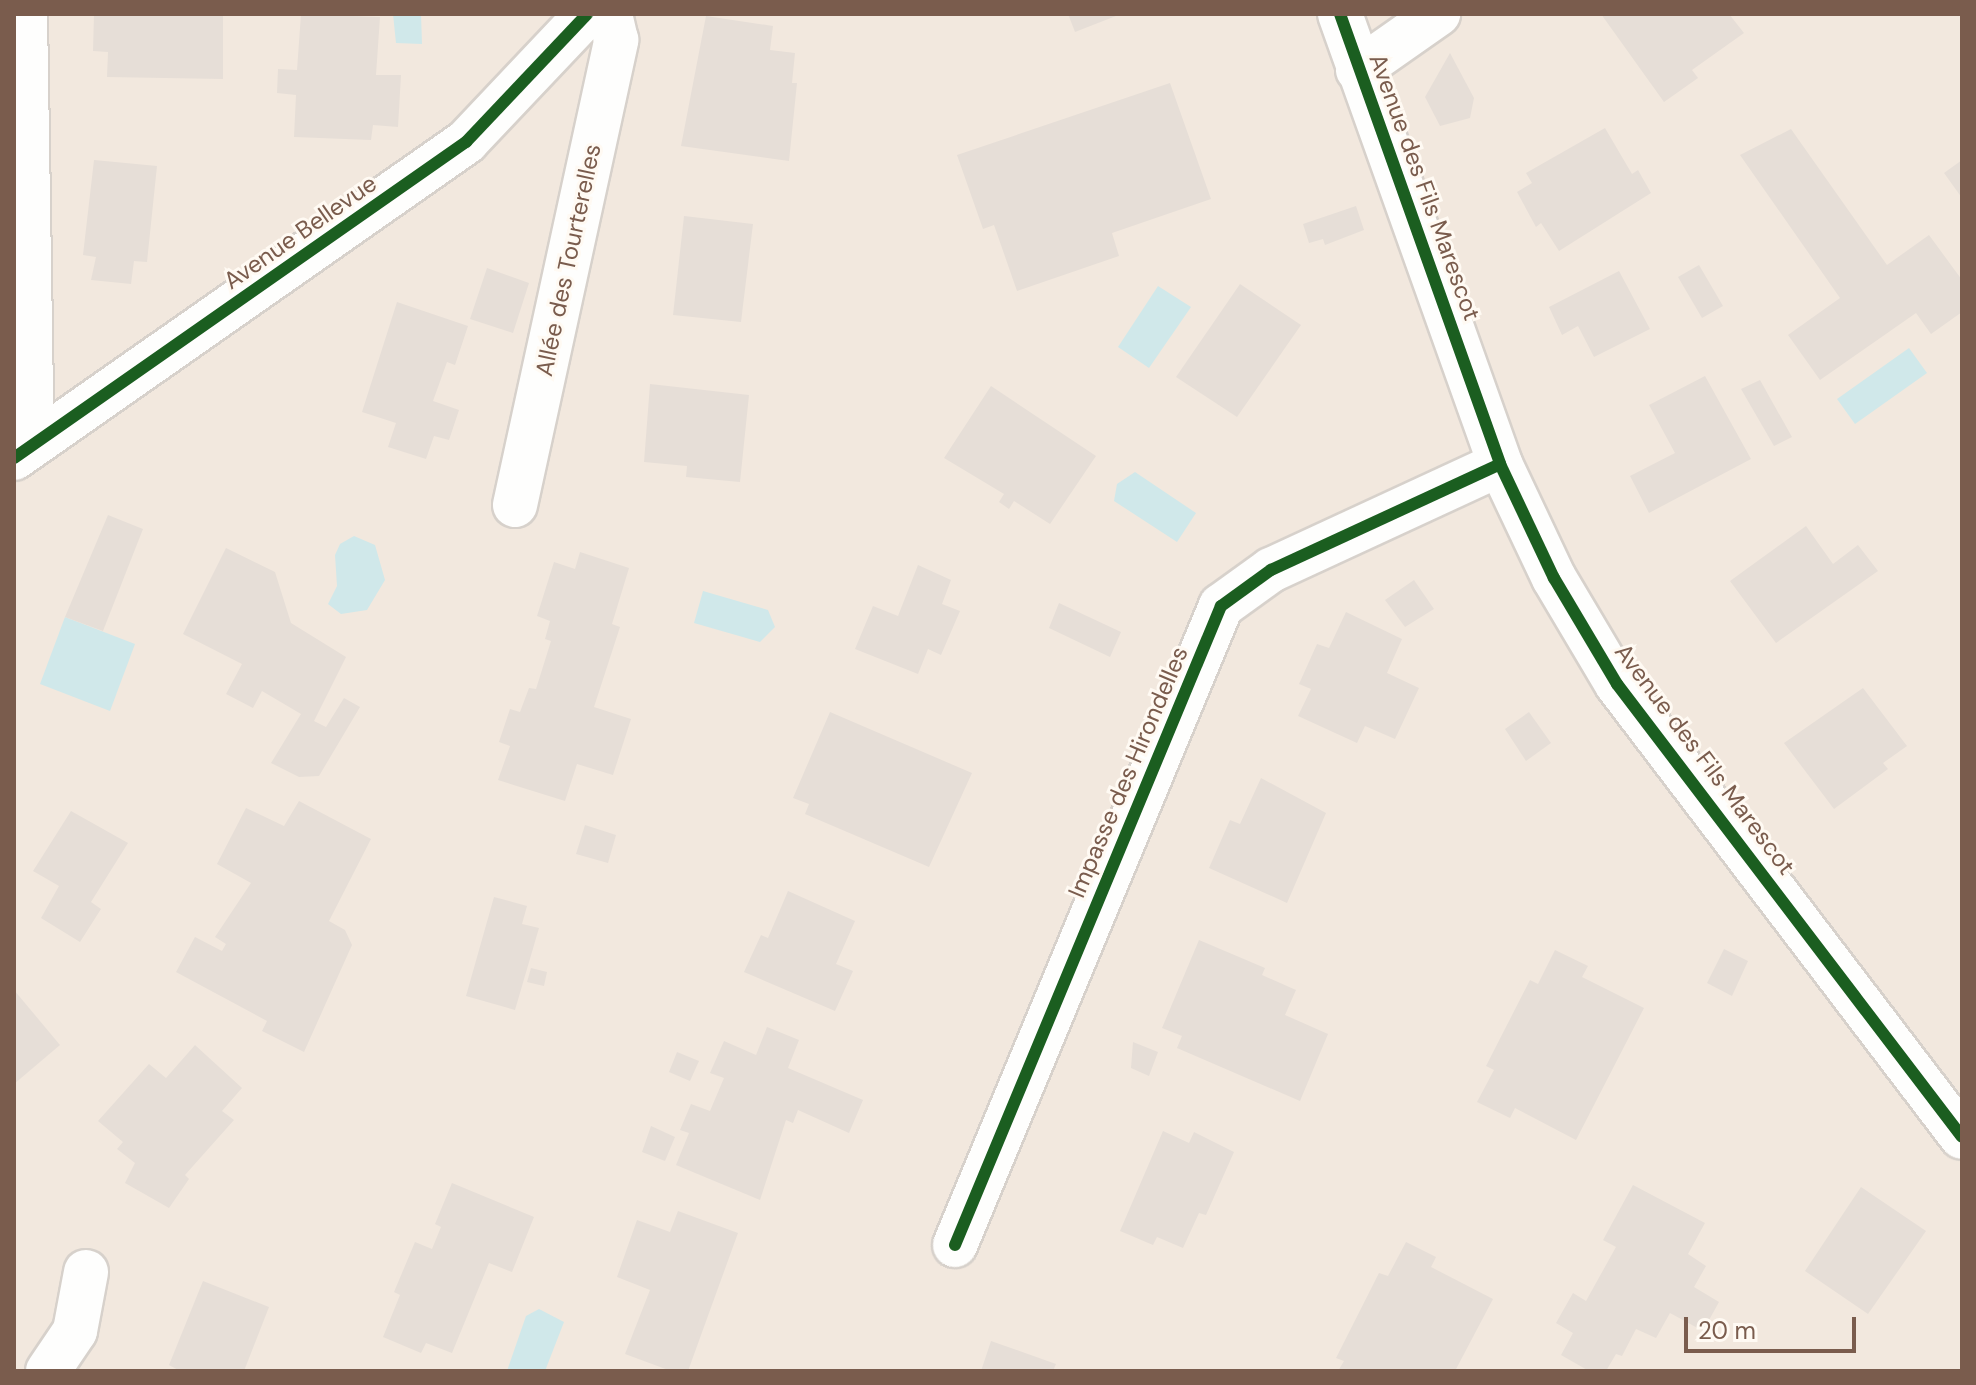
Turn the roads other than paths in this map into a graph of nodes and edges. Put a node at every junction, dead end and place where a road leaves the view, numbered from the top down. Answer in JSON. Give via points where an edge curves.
{"nodes":[{"id":1,"x":25,"y":14,"type":"edge"},
{"id":2,"x":587,"y":14,"type":"edge"},
{"id":3,"x":610,"y":14,"type":"edge"},
{"id":4,"x":1340,"y":14,"type":"edge"},
{"id":5,"x":1438,"y":14,"type":"edge"},
{"id":6,"x":1358,"y":70,"type":"junction"},
{"id":7,"x":23,"y":451,"type":"edge"},
{"id":8,"x":1500,"y":464,"type":"junction"},
{"id":9,"x":515,"y":505,"type":"dead end"},
{"id":10,"x":1962,"y":1137,"type":"edge"},
{"id":11,"x":955,"y":1245,"type":"dead end"},
{"id":12,"x":86,"y":1272,"type":"dead end"},
{"id":13,"x":48,"y":1371,"type":"edge"}],
"edges":[{"from":1,"to":7,"type":"street"},
{"from":2,"to":7,"type":"street","name":"Avenue Bellevue","via":[[466,142]]},
{"from":3,"to":9,"type":"street","name":"Allée des Tourterelles","via":[[616,40]]},
{"from":4,"to":6,"type":"street","name":"Avenue des Fils Marescot"},
{"from":5,"to":6,"type":"street"},
{"from":6,"to":8,"type":"street","name":"Avenue des Fils Marescot"},
{"from":8,"to":10,"type":"street","name":"Avenue des Fils Marescot","via":[[1554,578],[1617,684]]},
{"from":8,"to":11,"type":"street","name":"Impasse des Hirondelles","via":[[1271,570],[1221,606]]},
{"from":12,"to":13,"type":"street","via":[[75,1331]]}]}
